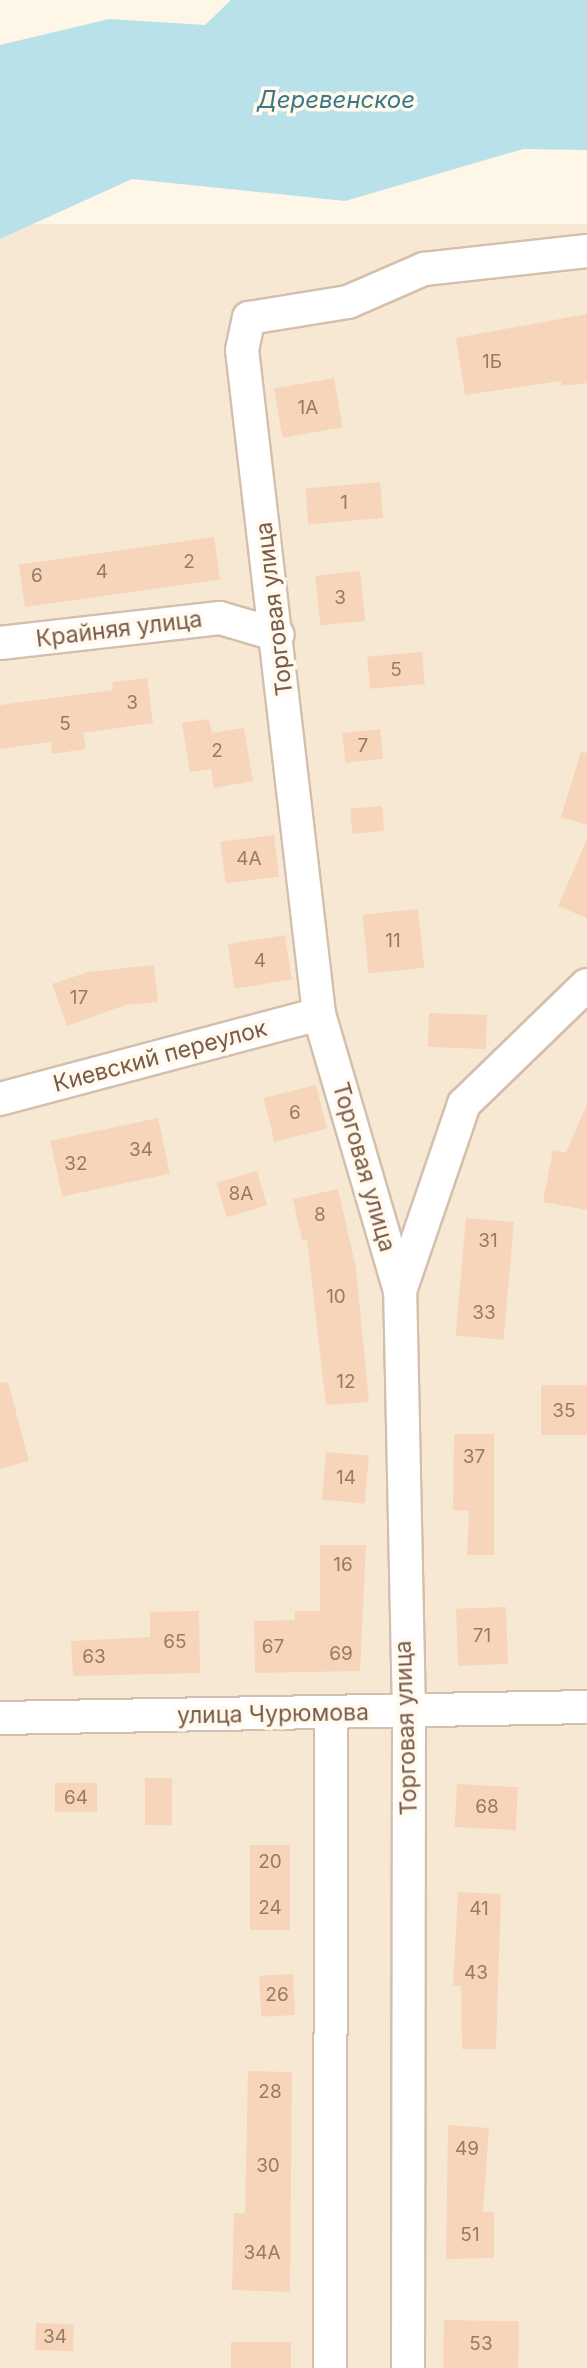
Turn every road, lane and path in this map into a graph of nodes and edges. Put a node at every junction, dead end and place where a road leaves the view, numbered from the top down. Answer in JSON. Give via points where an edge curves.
{"nodes":[{"id":1,"x":587,"y":251,"type":"edge"},
{"id":2,"x":278,"y":635,"type":"junction"},
{"id":3,"x":0,"y":643,"type":"edge"},
{"id":4,"x":587,"y":985,"type":"edge"},
{"id":5,"x":319,"y":1014,"type":"junction"},
{"id":6,"x":0,"y":1099,"type":"edge"},
{"id":7,"x":400,"y":1291,"type":"junction"},
{"id":8,"x":587,"y":1707,"type":"edge"},
{"id":9,"x":331,"y":1713,"type":"junction"},
{"id":10,"x":409,"y":1713,"type":"junction"},
{"id":11,"x":0,"y":1718,"type":"edge"},
{"id":12,"x":330,"y":2368,"type":"edge"},
{"id":13,"x":408,"y":2368,"type":"edge"}],
"edges":[{"from":1,"to":2,"type":"street","name":"Торговая улица","via":[[424,269],[348,302],[249,318],[242,350]]},
{"from":2,"to":3,"type":"street","name":"Крайняя улица","via":[[220,618]]},
{"from":2,"to":5,"type":"street","name":"Торговая улица"},
{"from":4,"to":7,"type":"street","via":[[464,1104]]},
{"from":5,"to":6,"type":"street","name":"Киевский переулок"},
{"from":5,"to":7,"type":"street","name":"Торговая улица"},
{"from":7,"to":10,"type":"street","name":"Торговая улица"},
{"from":8,"to":10,"type":"street","name":"улица Чурюмова"},
{"from":9,"to":10,"type":"street","name":"улица Чурюмова"},
{"from":9,"to":11,"type":"street","name":"улица Чурюмова"},
{"from":9,"to":12,"type":"street"},
{"from":10,"to":13,"type":"street","name":"Торговая улица"}]}
